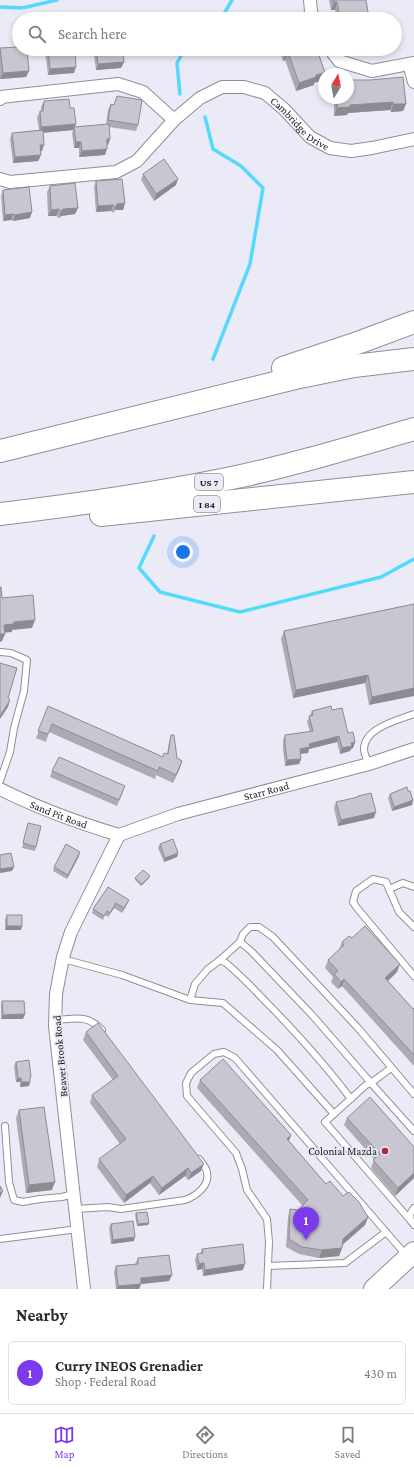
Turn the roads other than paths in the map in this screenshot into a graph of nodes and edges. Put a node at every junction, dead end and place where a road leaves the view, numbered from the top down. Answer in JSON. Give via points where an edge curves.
{"nodes":[{"id":1,"x":310,"y":0,"type":"edge"},
{"id":2,"x":312,"y":12,"type":"edge"},
{"id":3,"x":336,"y":56,"type":"edge"},
{"id":4,"x":412,"y":63,"type":"edge"},
{"id":5,"x":414,"y":82,"type":"edge"},
{"id":6,"x":0,"y":99,"type":"edge"},
{"id":7,"x":174,"y":120,"type":"junction"},
{"id":8,"x":414,"y":139,"type":"edge"},
{"id":9,"x":0,"y":179,"type":"edge"},
{"id":10,"x":414,"y":322,"type":"edge"},
{"id":11,"x":414,"y":359,"type":"edge"},
{"id":12,"x":414,"y":429,"type":"edge"},
{"id":13,"x":78,"y":431,"type":"junction"},
{"id":14,"x":0,"y":451,"type":"edge"},
{"id":15,"x":414,"y":482,"type":"edge"},
{"id":16,"x":0,"y":514,"type":"edge"},
{"id":17,"x":0,"y":526,"type":"edge"},
{"id":18,"x":0,"y":652,"type":"edge"},
{"id":19,"x":414,"y":714,"type":"edge"},
{"id":20,"x":414,"y":749,"type":"edge"},
{"id":21,"x":368,"y":764,"type":"junction"},
{"id":22,"x":0,"y":781,"type":"edge"},
{"id":23,"x":0,"y":789,"type":"edge"},
{"id":24,"x":119,"y":835,"type":"junction"},
{"id":25,"x":414,"y":887,"type":"edge"},
{"id":26,"x":389,"y":889,"type":"junction"},
{"id":27,"x":414,"y":927,"type":"edge"},
{"id":28,"x":240,"y":942,"type":"junction"},
{"id":29,"x":63,"y":958,"type":"junction"},
{"id":30,"x":220,"y":960,"type":"junction"},
{"id":31,"x":414,"y":976,"type":"edge"},
{"id":32,"x":190,"y":1000,"type":"junction"},
{"id":33,"x":55,"y":1020,"type":"junction"},
{"id":34,"x":104,"y":1033,"type":"edge"},
{"id":35,"x":391,"y":1068,"type":"junction"},
{"id":36,"x":371,"y":1083,"type":"junction"},
{"id":37,"x":414,"y":1094,"type":"edge"},
{"id":38,"x":351,"y":1098,"type":"junction"},
{"id":39,"x":334,"y":1114,"type":"junction"},
{"id":40,"x":5,"y":1126,"type":"dead end"},
{"id":41,"x":414,"y":1131,"type":"edge"},
{"id":42,"x":195,"y":1154,"type":"edge"},
{"id":43,"x":74,"y":1194,"type":"junction"},
{"id":44,"x":414,"y":1208,"type":"edge"},
{"id":45,"x":76,"y":1209,"type":"junction"},
{"id":46,"x":412,"y":1223,"type":"edge"},
{"id":47,"x":78,"y":1229,"type":"junction"},
{"id":48,"x":386,"y":1232,"type":"junction"},
{"id":49,"x":0,"y":1239,"type":"edge"},
{"id":50,"x":411,"y":1255,"type":"edge"},
{"id":51,"x":268,"y":1266,"type":"junction"},
{"id":52,"x":84,"y":1289,"type":"edge"},
{"id":53,"x":267,"y":1289,"type":"edge"},
{"id":54,"x":374,"y":1289,"type":"edge"}],
"edges":[{"from":1,"to":2,"type":"street"},
{"from":3,"to":4,"type":"street","via":[[340,61],[372,71]]},
{"from":4,"to":5,"type":"street"},
{"from":6,"to":7,"type":"street","via":[[118,84],[143,92]]},
{"from":7,"to":8,"type":"street","name":"Cambridge Drive","via":[[200,98],[222,87],[244,87],[265,93],[310,137],[330,148],[351,152]]},
{"from":7,"to":9,"type":"street","name":"Cambridge Drive","via":[[137,161],[116,172],[10,182]]},
{"from":10,"to":13,"type":"highway","via":[[295,364]]},
{"from":11,"to":13,"type":"highway","via":[[354,366],[315,374]]},
{"from":12,"to":16,"type":"highway","number":"US 7","via":[[228,479],[114,499]]},
{"from":13,"to":14,"type":"highway"},
{"from":15,"to":17,"type":"highway","number":"I 84"},
{"from":18,"to":22,"type":"lane","via":[[11,653],[27,660],[24,691],[10,752]]},
{"from":19,"to":21,"type":"lane","via":[[378,728],[366,739],[364,749]]},
{"from":20,"to":21,"type":"street","name":"Starr Road"},
{"from":21,"to":24,"type":"street","name":"Starr Road","via":[[178,814]]},
{"from":23,"to":24,"type":"street","name":"Sand Pit Road","via":[[89,826]]},
{"from":24,"to":29,"type":"street","name":"Beaver Brook Road","via":[[71,932]]},
{"from":25,"to":26,"type":"lane","via":[[403,883]]},
{"from":26,"to":27,"type":"lane","via":[[399,912]]},
{"from":26,"to":31,"type":"lane","via":[[386,882],[373,879],[356,891],[353,902]]},
{"from":28,"to":30,"type":"lane"},
{"from":28,"to":35,"type":"lane","via":[[250,927],[259,928],[273,937],[358,1028]]},
{"from":28,"to":36,"type":"lane","via":[[313,1016]]},
{"from":29,"to":32,"type":"lane","via":[[122,975]]},
{"from":29,"to":33,"type":"street","name":"Beaver Brook Road","via":[[56,994]]},
{"from":30,"to":32,"type":"lane","via":[[195,984]]},
{"from":30,"to":38,"type":"lane","via":[[233,969],[287,1024]]},
{"from":32,"to":39,"type":"lane","via":[[223,1003],[277,1050]]},
{"from":33,"to":34,"type":"lane","via":[[86,1019],[92,1021]]},
{"from":33,"to":43,"type":"street","name":"Beaver Brook Road"},
{"from":35,"to":36,"type":"lane"},
{"from":35,"to":37,"type":"lane"},
{"from":36,"to":38,"type":"lane"},
{"from":36,"to":41,"type":"lane"},
{"from":38,"to":39,"type":"lane"},
{"from":39,"to":46,"type":"lane","via":[[325,1122]]},
{"from":40,"to":43,"type":"lane","via":[[8,1182],[14,1200],[23,1202]]},
{"from":42,"to":45,"type":"lane","via":[[208,1174],[203,1187],[193,1197],[121,1209]]},
{"from":43,"to":45,"type":"street","name":"Beaver Brook Road"},
{"from":44,"to":46,"type":"lane","via":[[410,1214]]},
{"from":45,"to":47,"type":"street","name":"Beaver Brook Road"},
{"from":47,"to":49,"type":"lane"},
{"from":47,"to":52,"type":"street","name":"Beaver Brook Road"},
{"from":48,"to":50,"type":"lane"},
{"from":48,"to":51,"type":"lane","via":[[345,1263]]},
{"from":48,"to":51,"type":"lane","via":[[235,1058],[224,1052],[214,1054],[191,1073],[186,1083],[187,1096],[236,1153],[247,1190],[267,1219]]},
{"from":50,"to":54,"type":"main road"},
{"from":51,"to":53,"type":"lane"}]}
